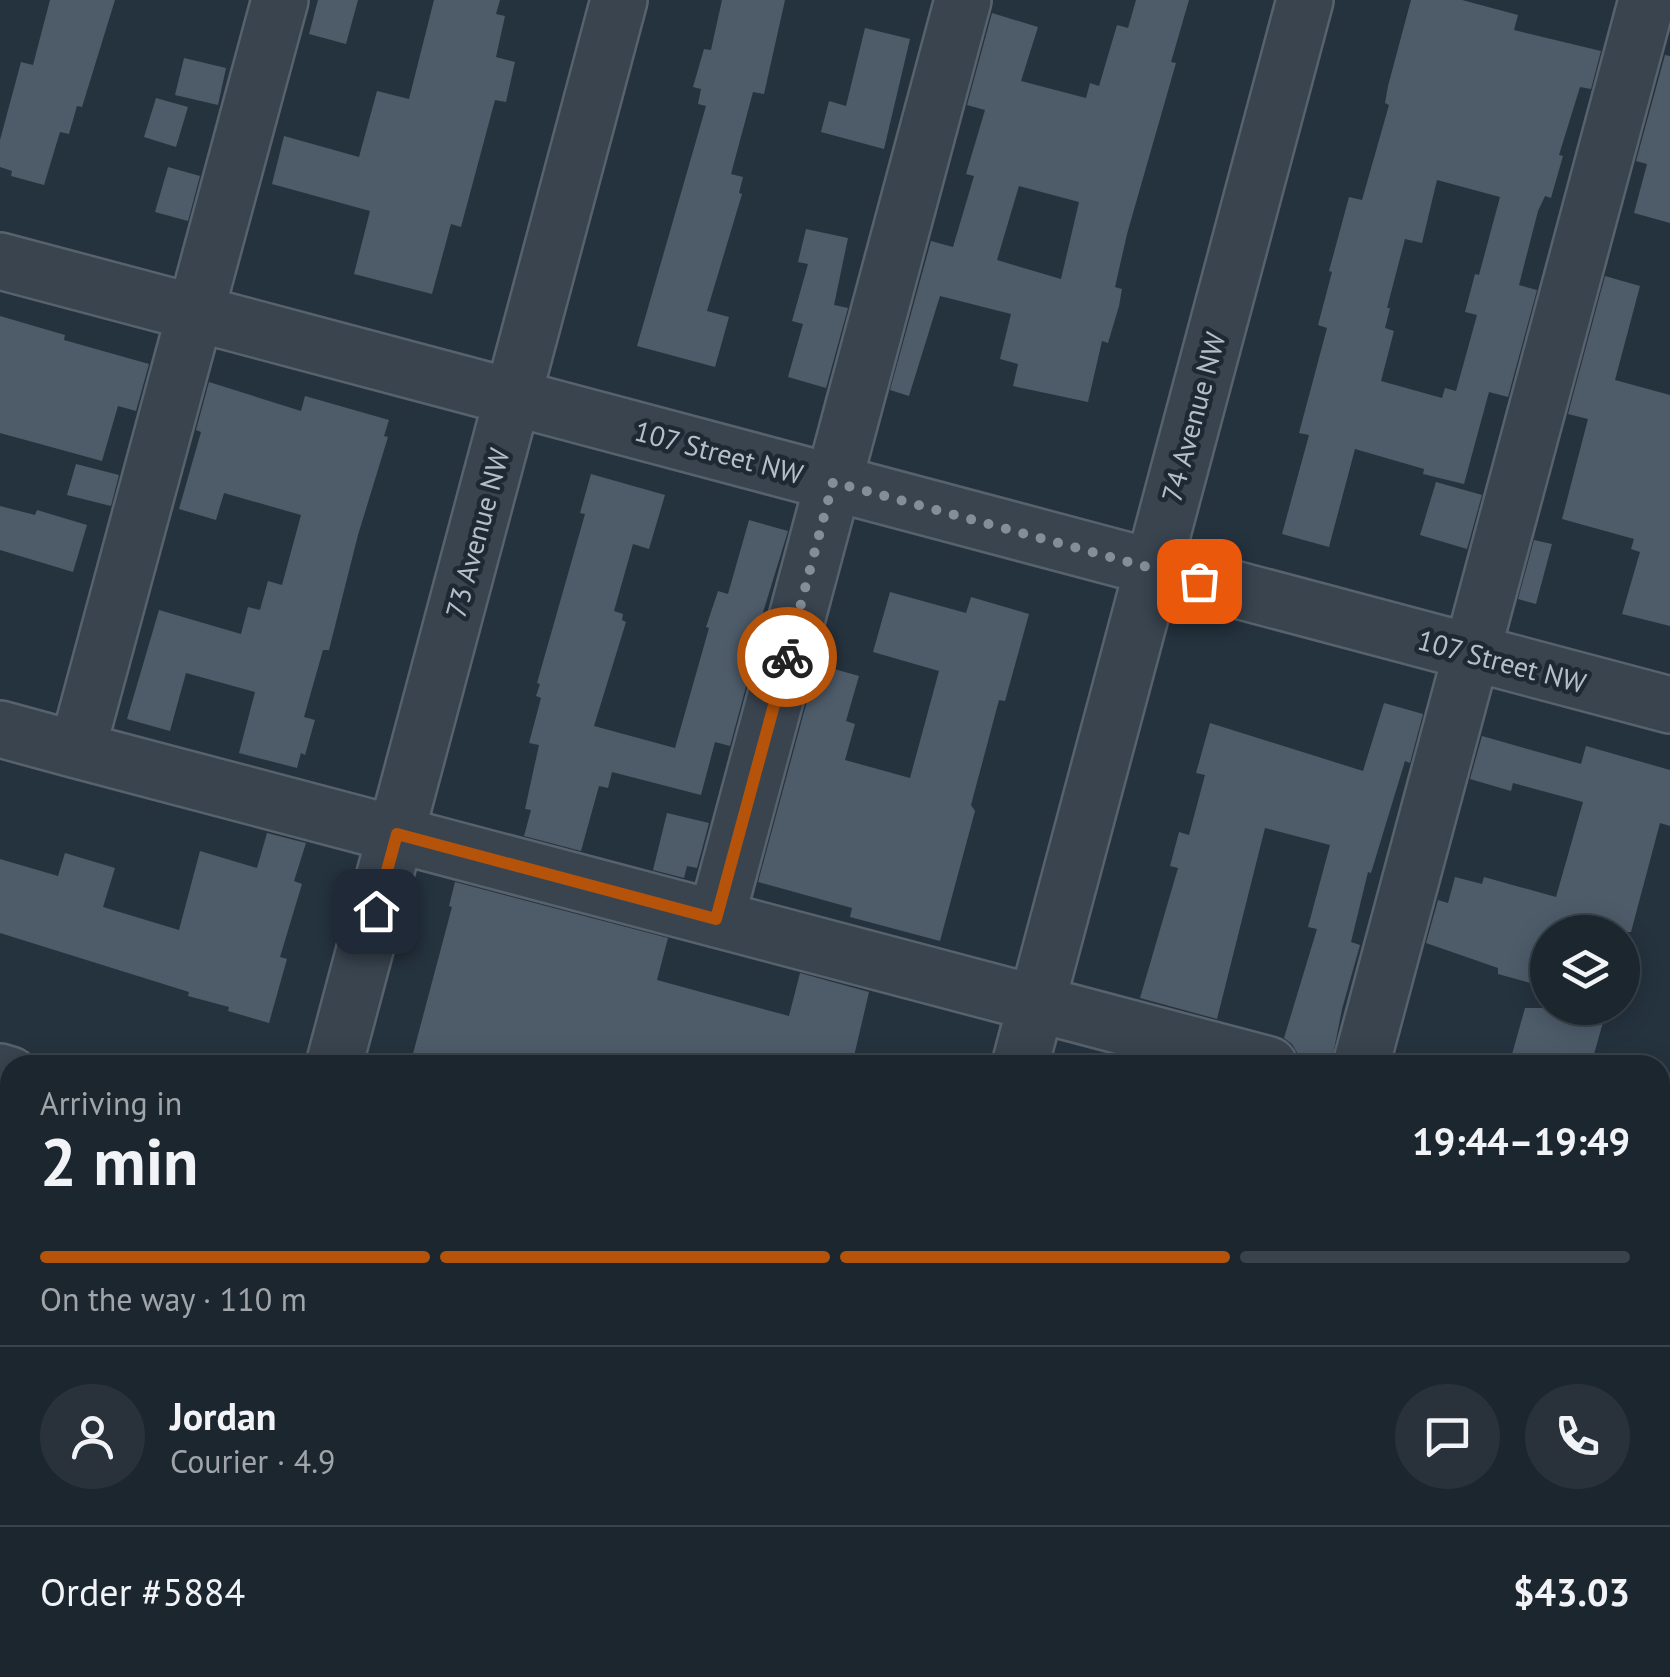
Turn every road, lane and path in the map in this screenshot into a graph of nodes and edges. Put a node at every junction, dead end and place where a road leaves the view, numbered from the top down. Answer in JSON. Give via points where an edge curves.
{"nodes":[{"id":1,"x":280,"y":0,"type":"edge"},
{"id":2,"x":620,"y":0,"type":"edge"},
{"id":3,"x":962,"y":0,"type":"edge"},
{"id":4,"x":1304,"y":0,"type":"edge"},
{"id":5,"x":1647,"y":0,"type":"edge"},
{"id":6,"x":0,"y":261,"type":"edge"},
{"id":7,"x":196,"y":314,"type":"junction"},
{"id":8,"x":512,"y":398,"type":"junction"},
{"id":9,"x":833,"y":482,"type":"junction"},
{"id":10,"x":1152,"y":568,"type":"junction"},
{"id":11,"x":1472,"y":653,"type":"junction"},
{"id":12,"x":1670,"y":705,"type":"edge"},
{"id":13,"x":0,"y":730,"type":"edge"},
{"id":14,"x":78,"y":750,"type":"junction"},
{"id":15,"x":397,"y":834,"type":"junction"},
{"id":16,"x":716,"y":919,"type":"junction"},
{"id":17,"x":1036,"y":1004,"type":"junction"},
{"id":18,"x":337,"y":1055,"type":"edge"},
{"id":19,"x":1023,"y":1055,"type":"edge"},
{"id":20,"x":1231,"y":1055,"type":"edge"},
{"id":21,"x":1364,"y":1055,"type":"edge"}],
"edges":[{"from":1,"to":7,"type":"street"},
{"from":2,"to":8,"type":"street","name":"73 Avenue NW"},
{"from":3,"to":9,"type":"street"},
{"from":4,"to":10,"type":"street","name":"74 Avenue NW"},
{"from":5,"to":11,"type":"street"},
{"from":6,"to":7,"type":"street","name":"107 Street NW"},
{"from":7,"to":8,"type":"street","name":"107 Street NW"},
{"from":7,"to":14,"type":"street"},
{"from":8,"to":9,"type":"street","name":"107 Street NW"},
{"from":8,"to":15,"type":"street","name":"73 Avenue NW"},
{"from":9,"to":10,"type":"street","name":"107 Street NW"},
{"from":9,"to":16,"type":"street"},
{"from":10,"to":11,"type":"street","name":"107 Street NW"},
{"from":10,"to":17,"type":"street","name":"74 Avenue NW"},
{"from":11,"to":12,"type":"street","name":"107 Street NW"},
{"from":11,"to":21,"type":"street"},
{"from":13,"to":14,"type":"street"},
{"from":14,"to":15,"type":"street"},
{"from":15,"to":16,"type":"street"},
{"from":15,"to":18,"type":"street","name":"73 Avenue NW"},
{"from":16,"to":17,"type":"street"},
{"from":17,"to":19,"type":"street","name":"74 Avenue NW"},
{"from":17,"to":20,"type":"street"}]}
